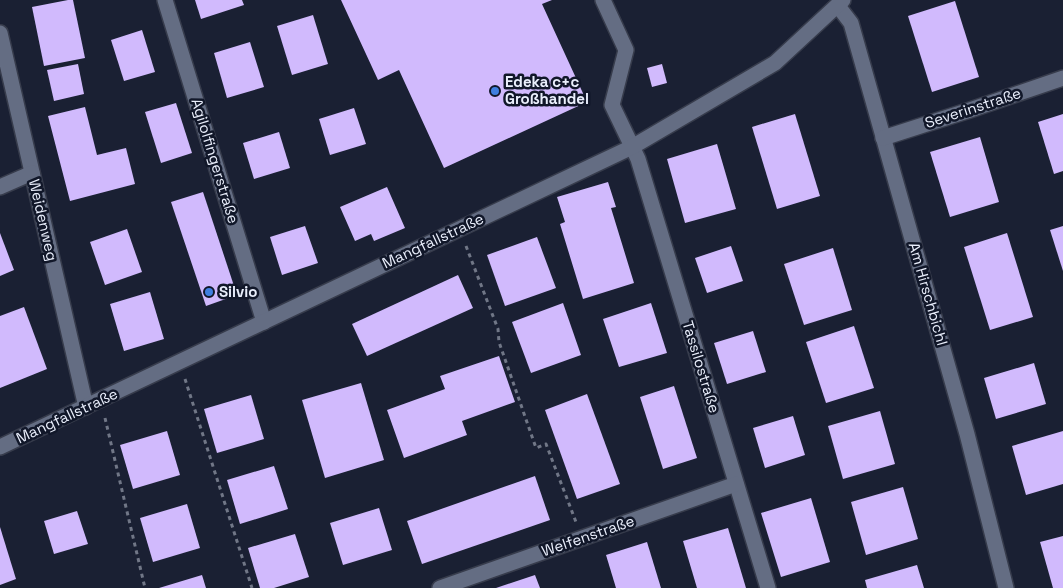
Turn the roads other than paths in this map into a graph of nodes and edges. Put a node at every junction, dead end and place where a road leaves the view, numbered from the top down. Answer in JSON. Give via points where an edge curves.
{"nodes":[{"id":1,"x":165,"y":0,"type":"edge"},
{"id":2,"x":603,"y":0,"type":"edge"},
{"id":3,"x":840,"y":3,"type":"edge"},
{"id":4,"x":0,"y":33,"type":"edge"},
{"id":5,"x":1063,"y":78,"type":"edge"},
{"id":6,"x":883,"y":138,"type":"junction"},
{"id":7,"x":632,"y":147,"type":"junction"},
{"id":8,"x":32,"y":173,"type":"junction"},
{"id":9,"x":0,"y":187,"type":"edge"},
{"id":10,"x":264,"y":322,"type":"junction"},
{"id":11,"x":86,"y":407,"type":"junction"},
{"id":12,"x":0,"y":447,"type":"edge"},
{"id":13,"x":736,"y":484,"type":"junction"},
{"id":14,"x":440,"y":588,"type":"edge"},
{"id":15,"x":768,"y":588,"type":"edge"},
{"id":16,"x":1006,"y":588,"type":"edge"}],
"edges":[{"from":1,"to":10,"type":"street","name":"Agilolfingerstraße"},
{"from":2,"to":7,"type":"street","name":"Tassilostraße","via":[[626,50],[612,105]]},
{"from":3,"to":6,"type":"street","name":"Am Hirschbichl","via":[[851,23]]},
{"from":3,"to":7,"type":"street","name":"Mangfallstraße","via":[[775,63]]},
{"from":4,"to":8,"type":"street","name":"Weidenweg"},
{"from":5,"to":6,"type":"street","name":"Severinstraße"},
{"from":6,"to":16,"type":"street","name":"Am Hirschbichl","via":[[967,434]]},
{"from":7,"to":10,"type":"street","name":"Mangfallstraße"},
{"from":7,"to":13,"type":"street","name":"Tassilostraße"},
{"from":8,"to":9,"type":"street"},
{"from":8,"to":11,"type":"street","name":"Weidenweg"},
{"from":10,"to":11,"type":"street","name":"Mangfallstraße"},
{"from":11,"to":12,"type":"street","name":"Mangfallstraße"},
{"from":13,"to":14,"type":"street","name":"Welfenstraße"},
{"from":13,"to":15,"type":"street","name":"Tassilostraße"}]}
